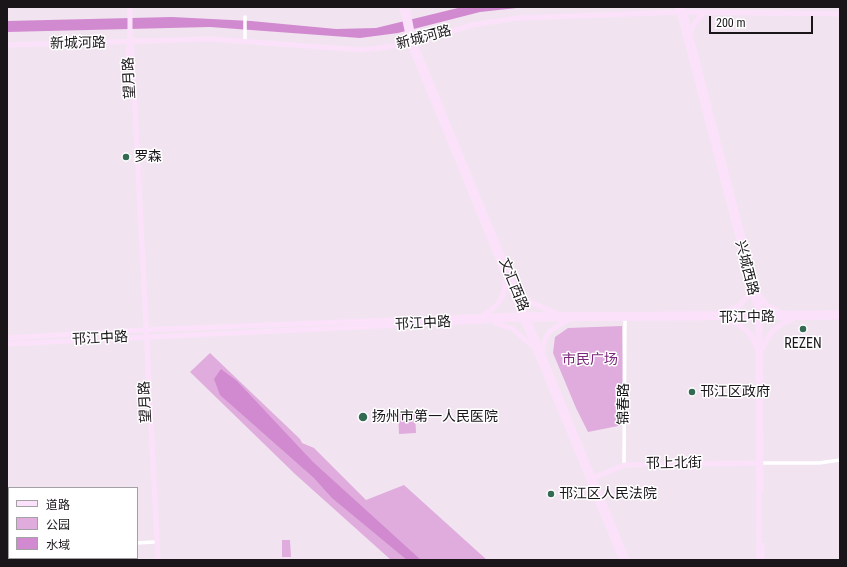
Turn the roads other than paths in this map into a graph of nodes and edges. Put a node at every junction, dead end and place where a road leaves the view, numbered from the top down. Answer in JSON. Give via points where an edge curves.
{"nodes":[{"id":1,"x":130,"y":7,"type":"edge"},
{"id":2,"x":402,"y":7,"type":"edge"},
{"id":3,"x":407,"y":7,"type":"edge"},
{"id":4,"x":681,"y":10,"type":"edge"},
{"id":5,"x":704,"y":12,"type":"junction"},
{"id":6,"x":840,"y":14,"type":"edge"},
{"id":7,"x":245,"y":17,"type":"dead end"},
{"id":8,"x":407,"y":18,"type":"junction"},
{"id":9,"x":690,"y":35,"type":"junction"},
{"id":10,"x":245,"y":41,"type":"junction"},
{"id":11,"x":130,"y":42,"type":"junction"},
{"id":12,"x":412,"y":43,"type":"junction"},
{"id":13,"x":7,"y":45,"type":"edge"},
{"id":14,"x":505,"y":279,"type":"junction"},
{"id":15,"x":514,"y":290,"type":"junction"},
{"id":16,"x":754,"y":291,"type":"junction"},
{"id":17,"x":781,"y":313,"type":"junction"},
{"id":18,"x":840,"y":313,"type":"edge"},
{"id":19,"x":560,"y":314,"type":"junction"},
{"id":20,"x":759,"y":315,"type":"junction"},
{"id":21,"x":722,"y":316,"type":"junction"},
{"id":22,"x":523,"y":317,"type":"junction"},
{"id":23,"x":798,"y":317,"type":"junction"},
{"id":24,"x":840,"y":317,"type":"edge"},
{"id":25,"x":625,"y":318,"type":"junction"},
{"id":26,"x":481,"y":319,"type":"junction"},
{"id":27,"x":571,"y":319,"type":"junction"},
{"id":28,"x":144,"y":330,"type":"junction"},
{"id":29,"x":145,"y":336,"type":"junction"},
{"id":30,"x":7,"y":338,"type":"edge"},
{"id":31,"x":7,"y":344,"type":"edge"},
{"id":32,"x":533,"y":347,"type":"junction"},
{"id":33,"x":760,"y":352,"type":"junction"},
{"id":34,"x":542,"y":356,"type":"junction"},
{"id":35,"x":840,"y":460,"type":"edge"},
{"id":36,"x":760,"y":463,"type":"junction"},
{"id":37,"x":624,"y":465,"type":"junction"},
{"id":38,"x":591,"y":479,"type":"junction"},
{"id":39,"x":154,"y":542,"type":"junction"},
{"id":40,"x":138,"y":543,"type":"edge"},
{"id":41,"x":154,"y":560,"type":"edge"},
{"id":42,"x":158,"y":560,"type":"edge"},
{"id":43,"x":622,"y":560,"type":"edge"},
{"id":44,"x":627,"y":560,"type":"edge"},
{"id":45,"x":759,"y":560,"type":"edge"},
{"id":46,"x":762,"y":560,"type":"edge"}],
"edges":[{"from":1,"to":11,"type":"main road","name":"望月路"},
{"from":2,"to":8,"type":"main road","name":"文汇西路"},
{"from":3,"to":8,"type":"main road","name":"文汇西路"},
{"from":4,"to":5,"type":"main road","name":"新城河路"},
{"from":4,"to":9,"type":"main road","name":"兴城西路"},
{"from":4,"to":12,"type":"main road","name":"新城河路","via":[[516,18],[472,25]]},
{"from":4,"to":16,"type":"main road","name":"兴城西路"},
{"from":5,"to":6,"type":"main road","name":"新城河路"},
{"from":5,"to":9,"type":"main road","via":[[692,26]]},
{"from":7,"to":10,"type":"street"},
{"from":8,"to":12,"type":"main road","name":"文汇西路"},
{"from":9,"to":16,"type":"main road","name":"兴城西路"},
{"from":10,"to":11,"type":"main road","name":"新城河路","via":[[211,39]]},
{"from":10,"to":12,"type":"main road","name":"新城河路","via":[[362,50]]},
{"from":11,"to":13,"type":"main road","name":"新城河路"},
{"from":11,"to":28,"type":"main road","name":"望月路","via":[[128,50]]},
{"from":12,"to":14,"type":"main road","name":"文汇西路"},
{"from":12,"to":15,"type":"main road","name":"文汇西路"},
{"from":14,"to":22,"type":"main road","name":"文汇西路"},
{"from":14,"to":26,"type":"main road","via":[[505,292],[500,302]]},
{"from":15,"to":19,"type":"main road","via":[[528,302]]},
{"from":15,"to":22,"type":"main road","name":"文汇西路"},
{"from":16,"to":17,"type":"main road","via":[[768,306]]},
{"from":16,"to":20,"type":"main road","name":"兴城西路"},
{"from":16,"to":21,"type":"main road","via":[[740,306]]},
{"from":17,"to":18,"type":"main road","name":"邗江中路"},
{"from":17,"to":20,"type":"main road","name":"邗江中路"},
{"from":19,"to":21,"type":"main road","name":"邗江中路"},
{"from":19,"to":22,"type":"main road","name":"邗江中路"},
{"from":20,"to":21,"type":"main road","name":"邗江中路"},
{"from":20,"to":23,"type":"main road","name":"邗江中路"},
{"from":20,"to":33,"type":"main road","name":"兴城西路"},
{"from":21,"to":25,"type":"main road","name":"邗江中路"},
{"from":21,"to":33,"type":"main road","via":[[747,331]]},
{"from":22,"to":26,"type":"main road","name":"邗江中路"},
{"from":22,"to":27,"type":"main road","name":"邗江中路"},
{"from":22,"to":32,"type":"main road","name":"文汇西路"},
{"from":22,"to":34,"type":"main road","name":"文汇西路"},
{"from":23,"to":24,"type":"main road","name":"邗江中路"},
{"from":23,"to":33,"type":"main road","via":[[774,328]]},
{"from":25,"to":27,"type":"main road","name":"邗江中路"},
{"from":25,"to":37,"type":"street","name":"锦春路"},
{"from":26,"to":28,"type":"main road","name":"邗江中路"},
{"from":26,"to":29,"type":"main road","name":"邗江中路"},
{"from":26,"to":32,"type":"main road","via":[[513,328]]},
{"from":27,"to":34,"type":"main road","via":[[547,333]]},
{"from":28,"to":29,"type":"main road","name":"望月路"},
{"from":28,"to":30,"type":"main road","name":"邗江中路"},
{"from":29,"to":31,"type":"main road","name":"邗江中路"},
{"from":29,"to":39,"type":"main road","name":"望月路"},
{"from":29,"to":42,"type":"main road","name":"望月路"},
{"from":32,"to":38,"type":"main road","name":"文汇西路"},
{"from":33,"to":36,"type":"main road","name":"兴城西路"},
{"from":34,"to":38,"type":"main road","name":"文汇西路"},
{"from":35,"to":36,"type":"street","via":[[819,463]]},
{"from":36,"to":37,"type":"main road","name":"邗上北街"},
{"from":36,"to":45,"type":"main road","name":"兴城西路"},
{"from":36,"to":46,"type":"main road","name":"兴城西路"},
{"from":37,"to":38,"type":"main road","name":"邗上北街"},
{"from":38,"to":43,"type":"main road","name":"文汇西路"},
{"from":38,"to":44,"type":"main road","name":"文汇西路"},
{"from":39,"to":40,"type":"street"},
{"from":39,"to":41,"type":"main road","name":"望月路"}]}
